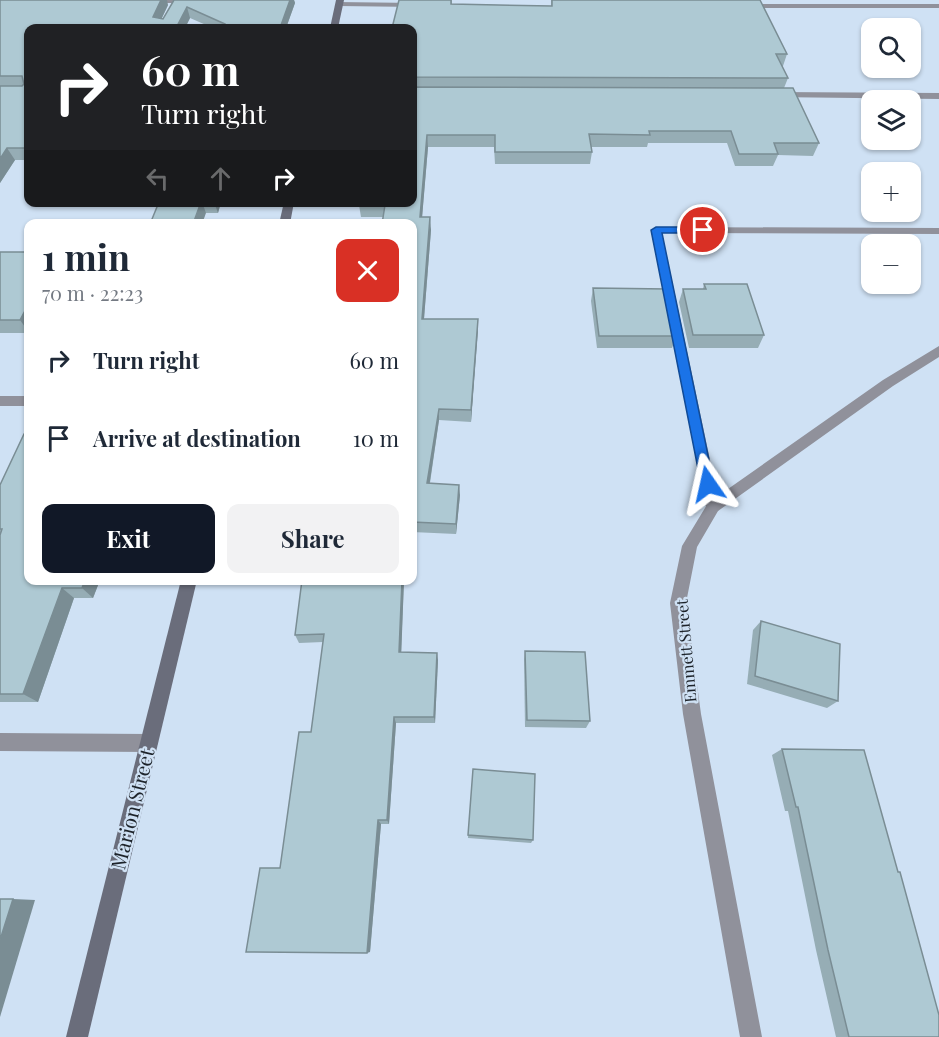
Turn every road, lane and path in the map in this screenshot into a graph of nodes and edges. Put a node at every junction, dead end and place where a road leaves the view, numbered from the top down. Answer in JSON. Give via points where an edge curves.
{"nodes":[{"id":1,"x":141,"y":1,"type":"edge"},
{"id":2,"x":177,"y":1,"type":"edge"},
{"id":3,"x":339,"y":2,"type":"edge"},
{"id":4,"x":432,"y":5,"type":"edge"},
{"id":5,"x":738,"y":6,"type":"edge"},
{"id":6,"x":939,"y":6,"type":"edge"},
{"id":7,"x":165,"y":24,"type":"edge"},
{"id":8,"x":335,"y":24,"type":"edge"},
{"id":9,"x":759,"y":95,"type":"edge"},
{"id":10,"x":939,"y":96,"type":"edge"},
{"id":11,"x":939,"y":231,"type":"edge"},
{"id":12,"x":939,"y":351,"type":"edge"},
{"id":13,"x":0,"y":401,"type":"edge"},
{"id":14,"x":24,"y":401,"type":"edge"},
{"id":15,"x":713,"y":507,"type":"junction"},
{"id":16,"x":188,"y":585,"type":"edge"},
{"id":17,"x":0,"y":742,"type":"edge"},
{"id":18,"x":149,"y":743,"type":"junction"},
{"id":19,"x":76,"y":1037,"type":"edge"},
{"id":20,"x":751,"y":1037,"type":"edge"}],
"edges":[{"from":1,"to":2,"type":"street"},
{"from":2,"to":7,"type":"street"},
{"from":3,"to":4,"type":"street"},
{"from":3,"to":8,"type":"street"},
{"from":5,"to":6,"type":"street"},
{"from":9,"to":10,"type":"street"},
{"from":11,"to":15,"type":"street","via":[[656,230]]},
{"from":12,"to":15,"type":"street","name":"Emmett Street"},
{"from":13,"to":14,"type":"street"},
{"from":15,"to":20,"type":"street","name":"Emmett Street","via":[[690,546],[678,603],[692,714]]},
{"from":16,"to":18,"type":"street","name":"Marion Street"},
{"from":17,"to":18,"type":"street"},
{"from":18,"to":19,"type":"street","name":"Marion Street"}]}
